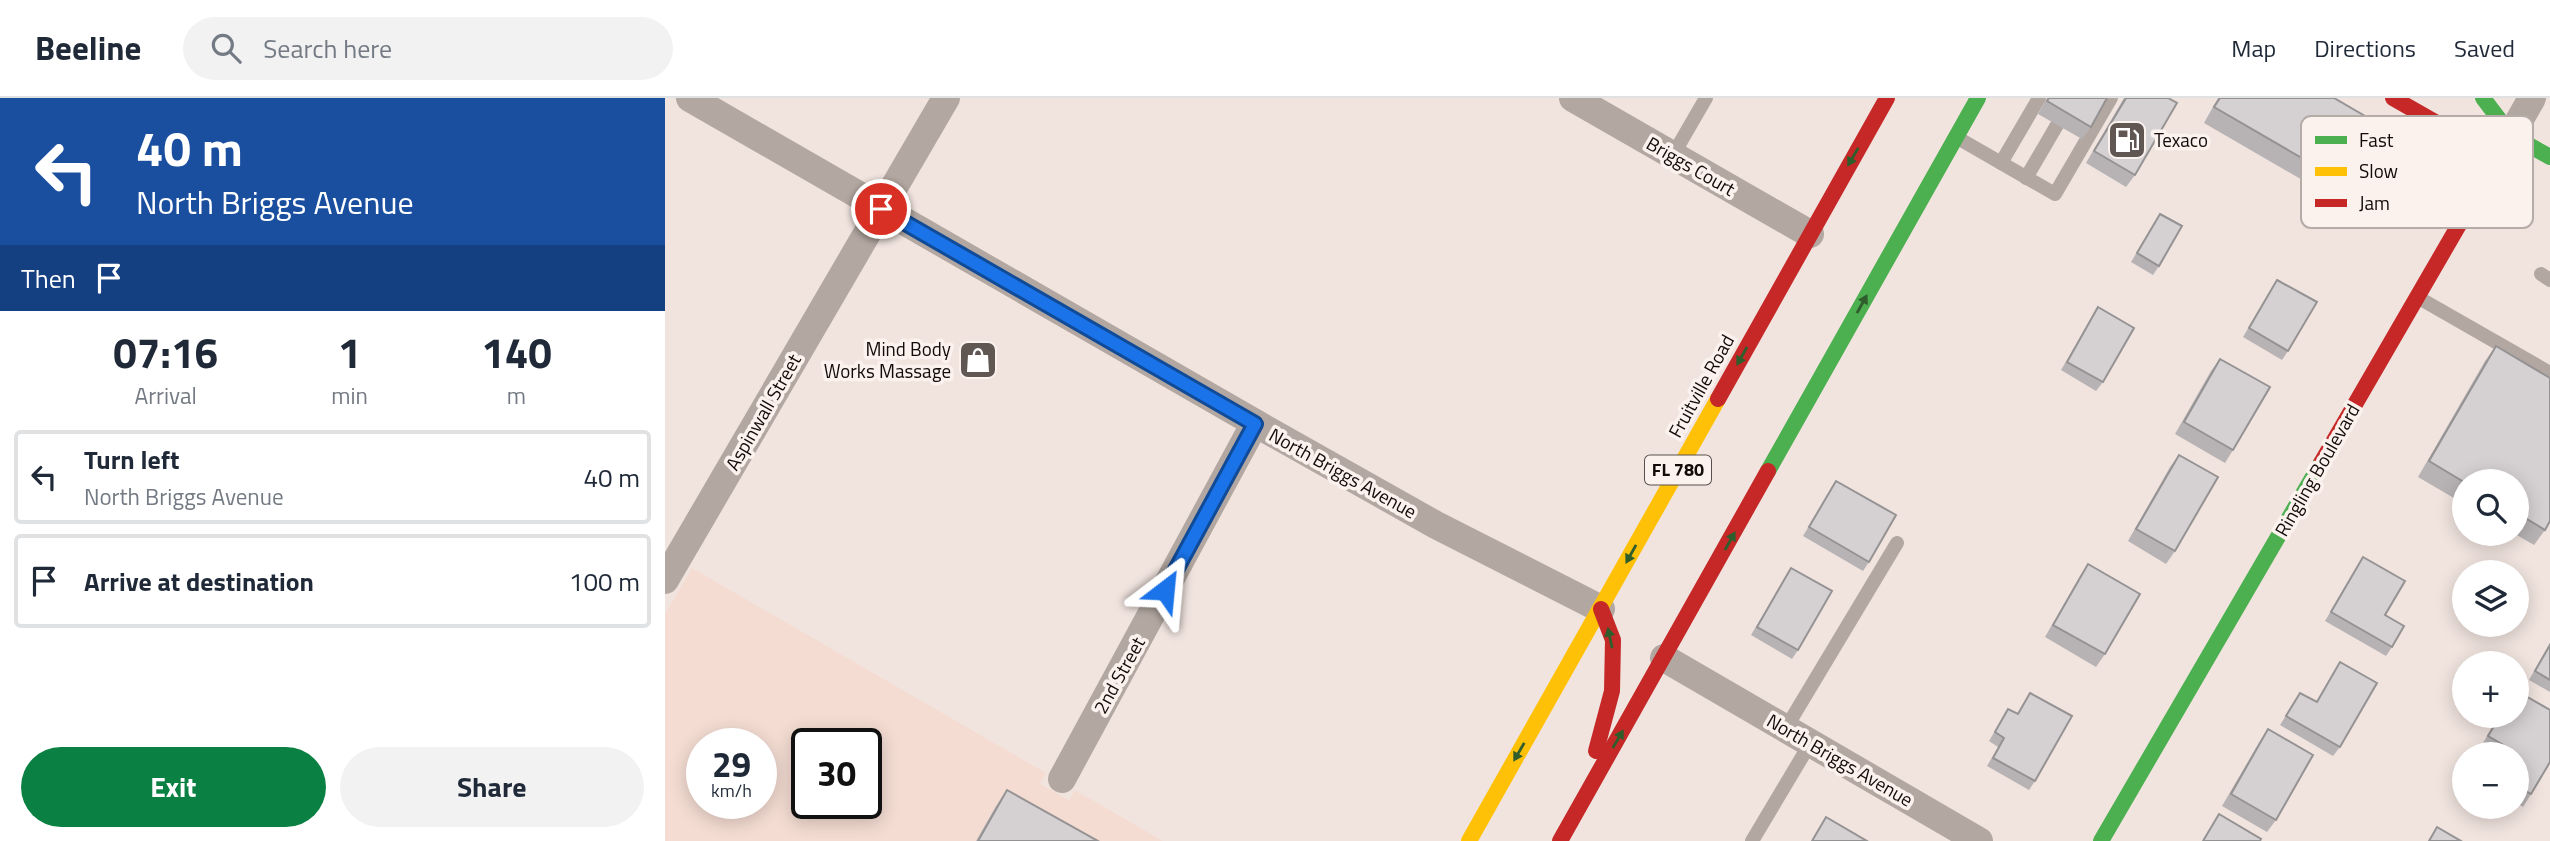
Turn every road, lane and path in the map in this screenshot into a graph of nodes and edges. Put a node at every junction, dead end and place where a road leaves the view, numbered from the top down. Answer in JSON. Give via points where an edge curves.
{"nodes":[{"id":1,"x":692,"y":98,"type":"edge"},
{"id":2,"x":946,"y":98,"type":"edge"},
{"id":3,"x":1573,"y":98,"type":"edge"},
{"id":4,"x":1706,"y":98,"type":"edge"},
{"id":5,"x":1887,"y":98,"type":"edge"},
{"id":6,"x":1978,"y":98,"type":"edge"},
{"id":7,"x":2039,"y":98,"type":"edge"},
{"id":8,"x":2111,"y":98,"type":"edge"},
{"id":9,"x":2393,"y":98,"type":"edge"},
{"id":10,"x":2483,"y":98,"type":"edge"},
{"id":11,"x":2532,"y":98,"type":"edge"},
{"id":12,"x":2424,"y":116,"type":"edge"},
{"id":13,"x":2497,"y":116,"type":"edge"},
{"id":14,"x":2522,"y":116,"type":"edge"},
{"id":15,"x":2057,"y":125,"type":"edge"},
{"id":16,"x":1956,"y":137,"type":"junction"},
{"id":17,"x":2533,"y":147,"type":"edge"},
{"id":18,"x":1673,"y":155,"type":"junction"},
{"id":19,"x":2550,"y":157,"type":"edge"},
{"id":20,"x":2001,"y":163,"type":"junction"},
{"id":21,"x":2026,"y":178,"type":"junction"},
{"id":22,"x":881,"y":209,"type":"junction"},
{"id":23,"x":2458,"y":228,"type":"edge"},
{"id":24,"x":1810,"y":234,"type":"junction"},
{"id":25,"x":2418,"y":297,"type":"junction"},
{"id":26,"x":2550,"y":373,"type":"edge"},
{"id":27,"x":1255,"y":424,"type":"junction"},
{"id":28,"x":1897,"y":543,"type":"dead end"},
{"id":29,"x":665,"y":580,"type":"edge"},
{"id":30,"x":1601,"y":609,"type":"junction"},
{"id":31,"x":1664,"y":659,"type":"junction"},
{"id":32,"x":1786,"y":728,"type":"junction"},
{"id":33,"x":1811,"y":743,"type":"junction"},
{"id":34,"x":1062,"y":779,"type":"dead end"},
{"id":35,"x":1583,"y":800,"type":"junction"},
{"id":36,"x":1469,"y":841,"type":"edge"},
{"id":37,"x":1560,"y":841,"type":"edge"},
{"id":38,"x":1752,"y":841,"type":"edge"},
{"id":39,"x":1979,"y":841,"type":"edge"},
{"id":40,"x":2101,"y":841,"type":"edge"}],
"edges":[{"from":1,"to":22,"type":"street","name":"North Briggs Avenue"},
{"from":2,"to":22,"type":"street","name":"Aspinwall Street"},
{"from":3,"to":18,"type":"street","name":"Briggs Court"},
{"from":4,"to":18,"type":"lane"},
{"from":5,"to":24,"type":"main road","name":"Fruitville Road","number":"FL 780","one_way":true},
{"from":6,"to":16,"type":"main road"},
{"from":7,"to":20,"type":"lane"},
{"from":8,"to":21,"type":"lane","via":[[2055,194]]},
{"from":9,"to":12,"type":"main road"},
{"from":10,"to":13,"type":"main road"},
{"from":11,"to":14,"type":"street","name":"Ringling Boulevard"},
{"from":15,"to":21,"type":"lane"},
{"from":16,"to":20,"type":"lane"},
{"from":31,"to":16,"type":"main road","one_way":true},
{"from":17,"to":19,"type":"main road"},
{"from":18,"to":24,"type":"street","name":"Briggs Court"},
{"from":20,"to":21,"type":"lane"},
{"from":22,"to":27,"type":"street","name":"North Briggs Avenue"},
{"from":22,"to":29,"type":"street","name":"Aspinwall Street"},
{"from":23,"to":25,"type":"main road","name":"Ringling Boulevard"},
{"from":24,"to":30,"type":"main road","name":"Fruitville Road","number":"FL 780","one_way":true},
{"from":25,"to":26,"type":"lane"},
{"from":25,"to":40,"type":"main road","name":"Ringling Boulevard"},
{"from":27,"to":30,"type":"street","name":"North Briggs Avenue","via":[[1436,525]]},
{"from":27,"to":34,"type":"street","name":"2nd Street"},
{"from":28,"to":32,"type":"lane"},
{"from":35,"to":30,"type":"main road","one_way":true,"via":[[1612,691],[1613,640]]},
{"from":30,"to":36,"type":"main road","name":"Fruitville Road","number":"FL 780","one_way":true},
{"from":31,"to":32,"type":"street","name":"North Briggs Avenue"},
{"from":35,"to":31,"type":"main road","one_way":true},
{"from":32,"to":33,"type":"street","name":"North Briggs Avenue"},
{"from":33,"to":38,"type":"lane"},
{"from":33,"to":39,"type":"street","name":"North Briggs Avenue"},
{"from":35,"to":37,"type":"main road"}]}
